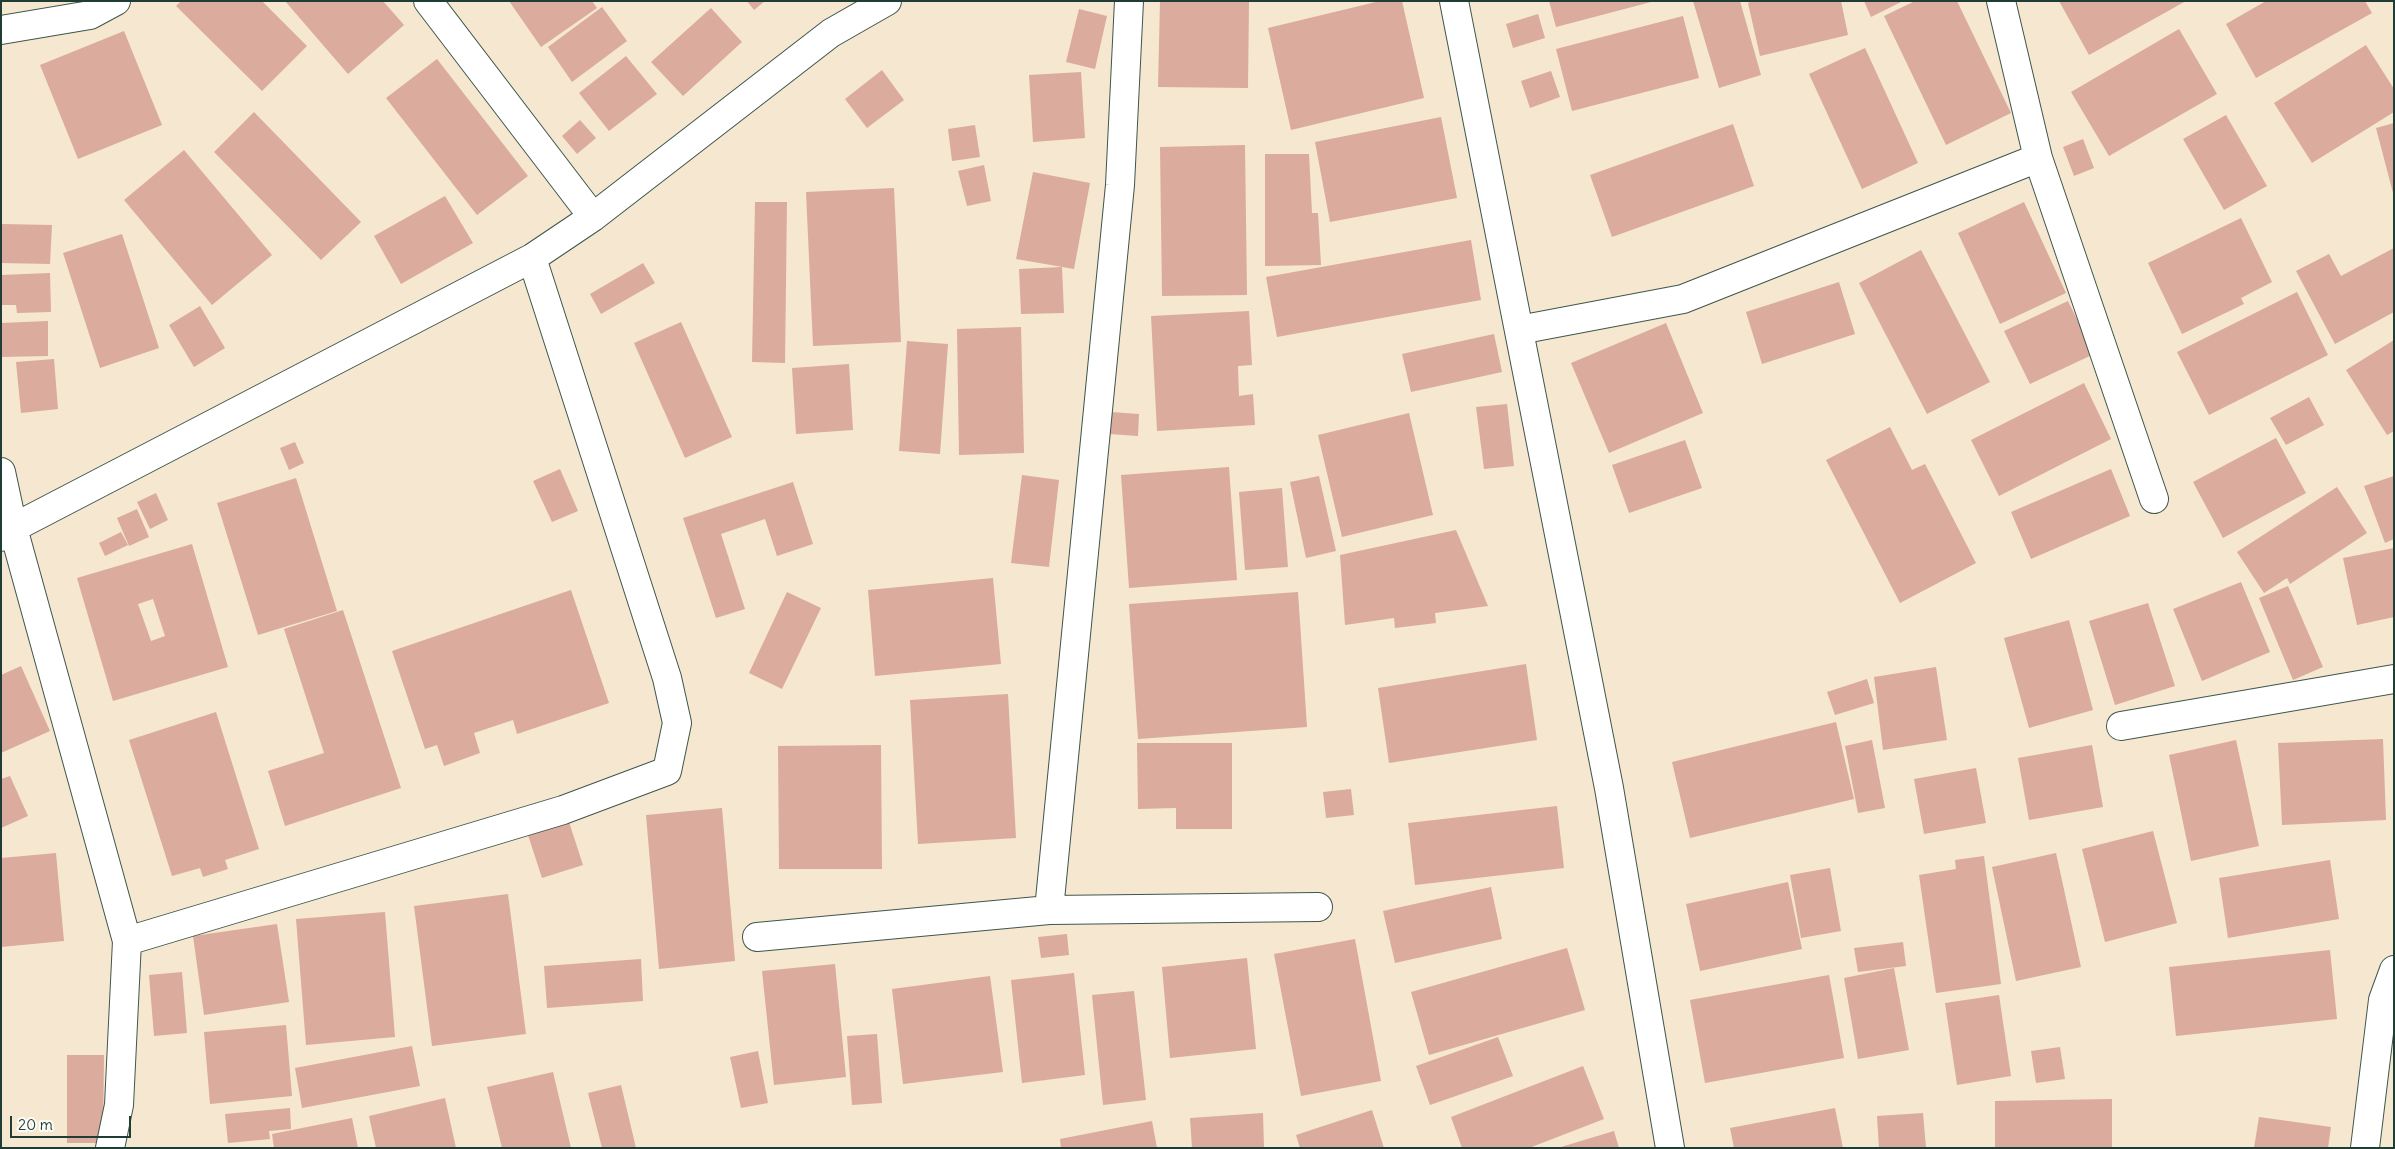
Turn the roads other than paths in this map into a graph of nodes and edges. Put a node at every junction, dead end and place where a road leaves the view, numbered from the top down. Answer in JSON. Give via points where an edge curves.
{"nodes":[{"id":1,"x":116,"y":1,"type":"edge"},
{"id":2,"x":428,"y":1,"type":"edge"},
{"id":3,"x":887,"y":1,"type":"edge"},
{"id":4,"x":1129,"y":1,"type":"edge"},
{"id":5,"x":1454,"y":1,"type":"edge"},
{"id":6,"x":2001,"y":1,"type":"edge"},
{"id":7,"x":1,"y":30,"type":"edge"},
{"id":8,"x":2038,"y":158,"type":"junction"},
{"id":9,"x":593,"y":217,"type":"junction"},
{"id":10,"x":532,"y":258,"type":"junction"},
{"id":11,"x":1519,"y":330,"type":"junction"},
{"id":12,"x":1,"y":472,"type":"edge"},
{"id":13,"x":2154,"y":499,"type":"dead end"},
{"id":14,"x":7,"y":533,"type":"edge"},
{"id":15,"x":2394,"y":679,"type":"edge"},
{"id":16,"x":2121,"y":726,"type":"dead end"},
{"id":17,"x":1318,"y":907,"type":"dead end"},
{"id":18,"x":1049,"y":910,"type":"junction"},
{"id":19,"x":757,"y":937,"type":"dead end"},
{"id":20,"x":127,"y":941,"type":"junction"},
{"id":21,"x":2394,"y":970,"type":"edge"},
{"id":22,"x":110,"y":1148,"type":"edge"},
{"id":23,"x":1670,"y":1148,"type":"edge"},
{"id":24,"x":2365,"y":1148,"type":"edge"}],
"edges":[{"from":1,"to":7,"type":"street","via":[[90,15]]},
{"from":2,"to":9,"type":"street"},
{"from":3,"to":9,"type":"street","via":[[831,33]]},
{"from":4,"to":18,"type":"street","via":[[1120,185]]},
{"from":5,"to":11,"type":"street"},
{"from":6,"to":8,"type":"street"},
{"from":8,"to":11,"type":"street","via":[[1683,299]]},
{"from":8,"to":13,"type":"street"},
{"from":9,"to":10,"type":"street"},
{"from":10,"to":14,"type":"street"},
{"from":10,"to":20,"type":"street","via":[[667,678],[677,723],[667,771],[563,810]]},
{"from":11,"to":23,"type":"street","via":[[1609,788]]},
{"from":12,"to":14,"type":"street"},
{"from":14,"to":20,"type":"street"},
{"from":15,"to":16,"type":"street"},
{"from":17,"to":18,"type":"street"},
{"from":18,"to":19,"type":"street"},
{"from":20,"to":22,"type":"street","via":[[119,1105]]},
{"from":21,"to":24,"type":"street","via":[[2382,1000]]}]}
